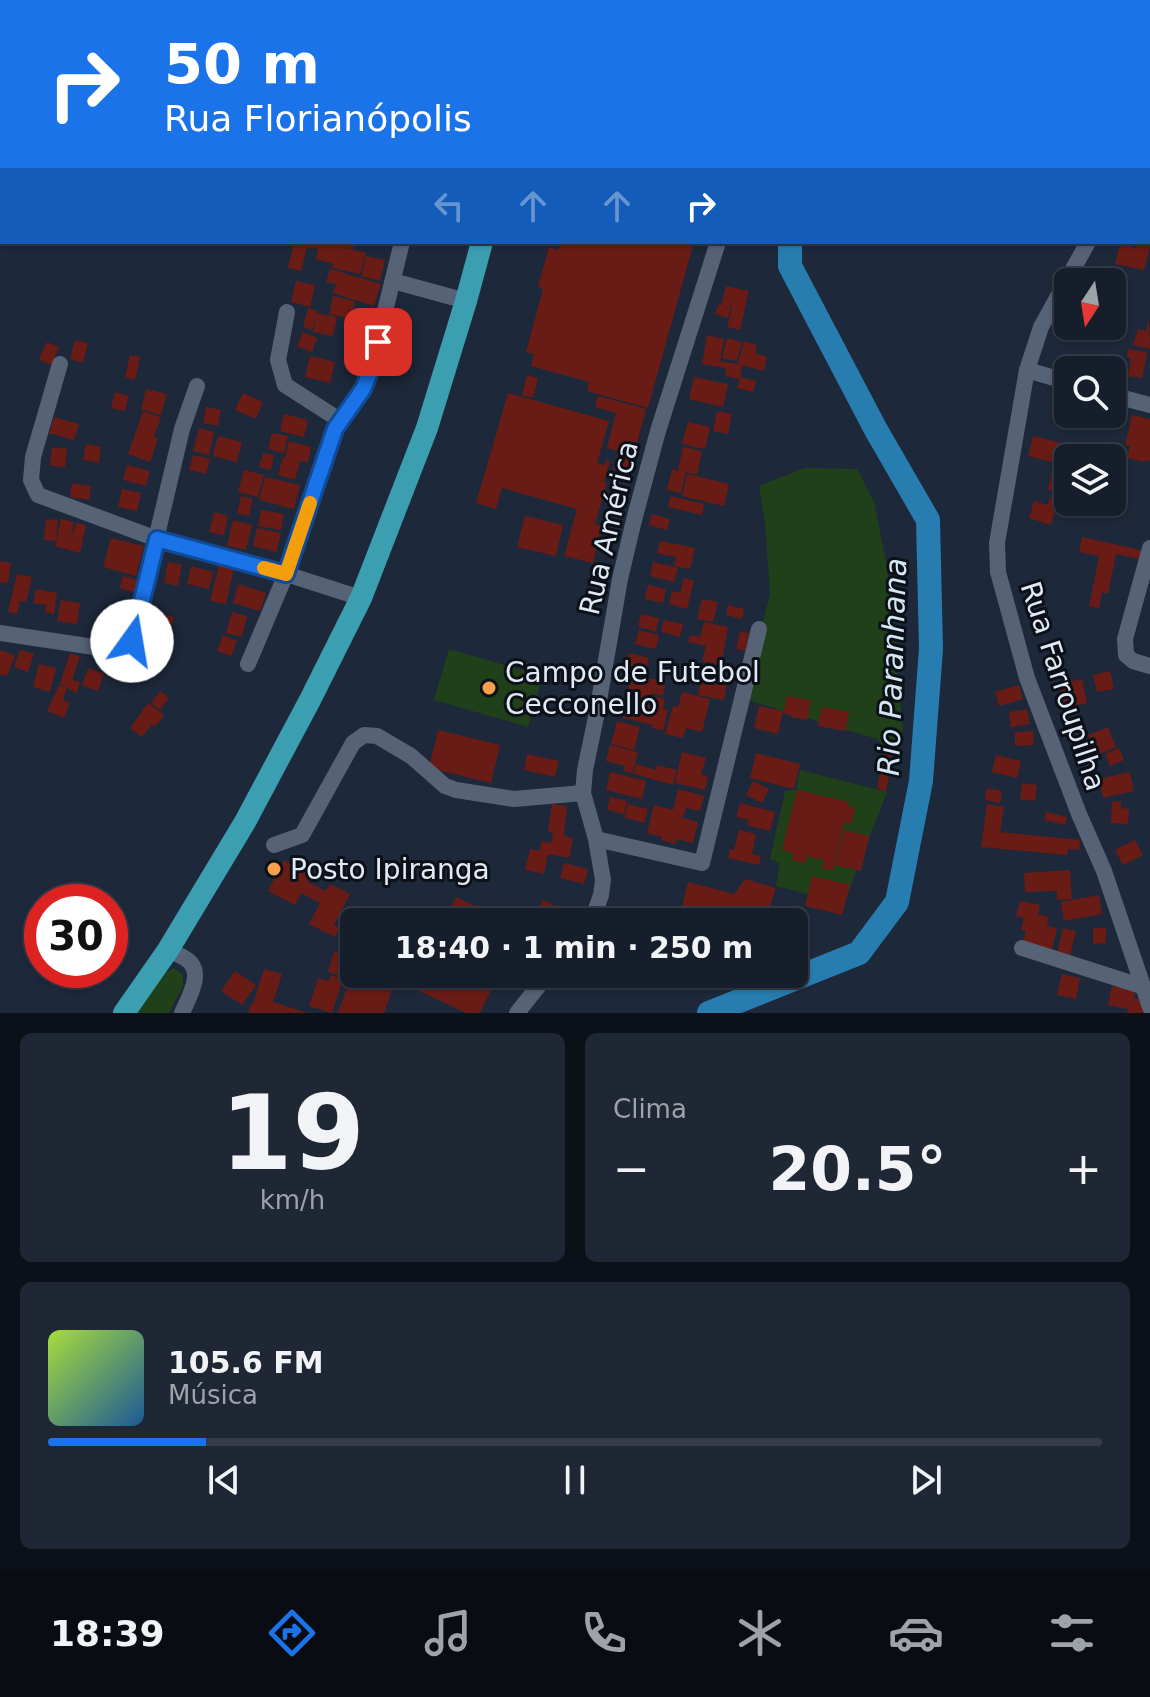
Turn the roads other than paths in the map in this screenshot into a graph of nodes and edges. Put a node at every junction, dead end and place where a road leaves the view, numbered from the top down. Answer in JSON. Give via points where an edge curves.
{"nodes":[{"id":1,"x":402,"y":244,"type":"edge"},
{"id":2,"x":481,"y":244,"type":"edge"},
{"id":3,"x":717,"y":244,"type":"edge"},
{"id":4,"x":1087,"y":244,"type":"edge"},
{"id":5,"x":393,"y":281,"type":"junction"},
{"id":6,"x":466,"y":301,"type":"junction"},
{"id":7,"x":287,"y":312,"type":"dead end"},
{"id":8,"x":60,"y":364,"type":"dead end"},
{"id":9,"x":1027,"y":370,"type":"junction"},
{"id":10,"x":1054,"y":378,"type":"edge"},
{"id":11,"x":197,"y":386,"type":"dead end"},
{"id":12,"x":1126,"y":399,"type":"edge"},
{"id":13,"x":1150,"y":405,"type":"edge"},
{"id":14,"x":341,"y":421,"type":"junction"},
{"id":15,"x":157,"y":539,"type":"junction"},
{"id":16,"x":1150,"y":548,"type":"edge"},
{"id":17,"x":286,"y":574,"type":"junction"},
{"id":18,"x":361,"y":598,"type":"junction"},
{"id":19,"x":759,"y":629,"type":"dead end"},
{"id":20,"x":0,"y":633,"type":"edge"},
{"id":21,"x":248,"y":664,"type":"dead end"},
{"id":22,"x":1150,"y":666,"type":"edge"},
{"id":23,"x":583,"y":793,"type":"junction"},
{"id":24,"x":596,"y":839,"type":"junction"},
{"id":25,"x":274,"y":845,"type":"dead end"},
{"id":26,"x":596,"y":908,"type":"edge"},
{"id":27,"x":1022,"y":948,"type":"dead end"},
{"id":28,"x":168,"y":950,"type":"junction"},
{"id":29,"x":1142,"y":957,"type":"edge"},
{"id":30,"x":1144,"y":987,"type":"junction"},
{"id":31,"x":537,"y":988,"type":"edge"},
{"id":32,"x":1150,"y":1007,"type":"edge"},
{"id":33,"x":124,"y":1013,"type":"edge"},
{"id":34,"x":182,"y":1013,"type":"edge"},
{"id":35,"x":517,"y":1013,"type":"edge"}],
"edges":[{"from":1,"to":5,"type":"street"},
{"from":2,"to":6,"type":"main road"},
{"from":3,"to":23,"type":"street","name":"Rua América","via":[[634,520]]},
{"from":4,"to":9,"type":"street","name":"Rua Farroupilha","via":[[1041,327]]},
{"from":5,"to":6,"type":"street"},
{"from":5,"to":14,"type":"street","via":[[370,372]]},
{"from":6,"to":18,"type":"main road","via":[[427,428]]},
{"from":7,"to":14,"type":"street","via":[[278,360],[285,385]]},
{"from":8,"to":15,"type":"street","via":[[33,457],[31,480],[38,495]]},
{"from":9,"to":10,"type":"street"},
{"from":9,"to":29,"type":"street","name":"Rua Farroupilha","via":[[997,543],[998,572],[1027,678]]},
{"from":11,"to":15,"type":"street"},
{"from":12,"to":13,"type":"street"},
{"from":14,"to":17,"type":"street"},
{"from":15,"to":17,"type":"street"},
{"from":15,"to":20,"type":"street","via":[[132,641],[125,647],[114,650]]},
{"from":16,"to":22,"type":"street","via":[[1125,639],[1126,655]]},
{"from":17,"to":18,"type":"street"},
{"from":17,"to":21,"type":"street"},
{"from":18,"to":28,"type":"main road","via":[[260,794]]},
{"from":19,"to":24,"type":"street","via":[[702,863]]},
{"from":23,"to":24,"type":"street","name":"Rua América"},
{"from":23,"to":25,"type":"street","via":[[514,799],[456,790],[411,756],[377,736],[364,735],[353,743],[302,835]]},
{"from":24,"to":26,"type":"street","name":"Rua América","via":[[603,880]]},
{"from":27,"to":30,"type":"street"},
{"from":28,"to":33,"type":"main road"},
{"from":28,"to":34,"type":"street","via":[[194,966],[196,979]]},
{"from":29,"to":30,"type":"street","name":"Rua Farroupilha"},
{"from":30,"to":32,"type":"street","name":"Rua Farroupilha"},
{"from":31,"to":35,"type":"street"}]}
